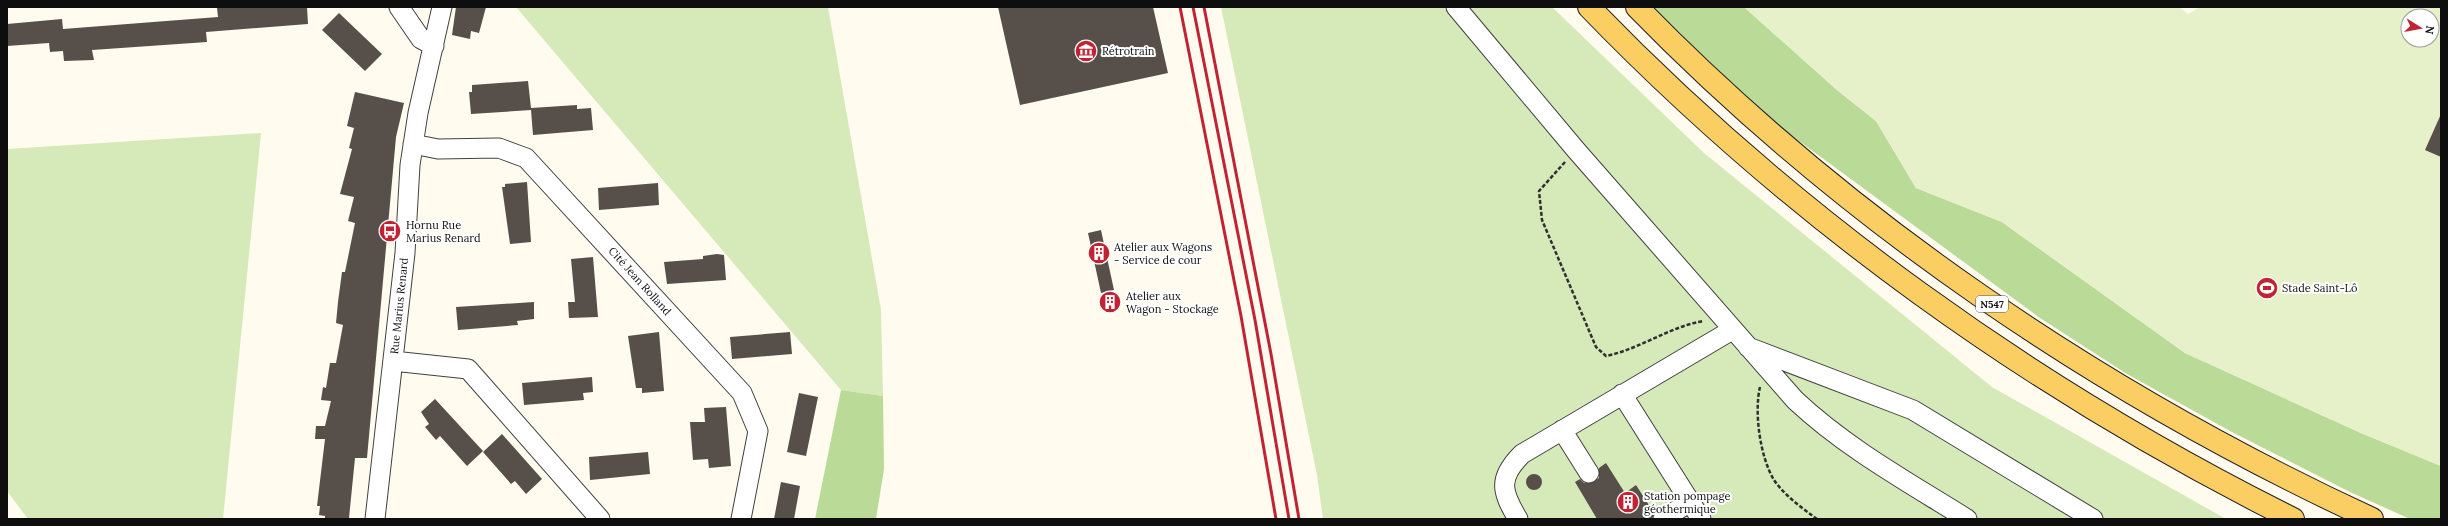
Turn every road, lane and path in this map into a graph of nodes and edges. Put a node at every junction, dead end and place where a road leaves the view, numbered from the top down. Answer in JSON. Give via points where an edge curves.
{"nodes":[{"id":1,"x":399,"y":7,"type":"edge"},
{"id":2,"x":442,"y":7,"type":"edge"},
{"id":3,"x":1456,"y":7,"type":"edge"},
{"id":4,"x":1589,"y":7,"type":"edge"},
{"id":5,"x":1637,"y":7,"type":"edge"},
{"id":6,"x":434,"y":46,"type":"junction"},
{"id":7,"x":413,"y":144,"type":"junction"},
{"id":8,"x":1576,"y":150,"type":"junction"},
{"id":9,"x":1726,"y":324,"type":"junction"},
{"id":10,"x":1745,"y":346,"type":"junction"},
{"id":11,"x":393,"y":361,"type":"junction"},
{"id":12,"x":1764,"y":367,"type":"junction"},
{"id":13,"x":1622,"y":394,"type":"junction"},
{"id":14,"x":1562,"y":430,"type":"junction"},
{"id":15,"x":1589,"y":473,"type":"dead end"},
{"id":16,"x":1690,"y":502,"type":"junction"},
{"id":17,"x":375,"y":519,"type":"edge"},
{"id":18,"x":600,"y":519,"type":"edge"},
{"id":19,"x":741,"y":519,"type":"edge"},
{"id":20,"x":1518,"y":519,"type":"edge"},
{"id":21,"x":1663,"y":519,"type":"edge"},
{"id":22,"x":1700,"y":519,"type":"edge"},
{"id":23,"x":1817,"y":519,"type":"edge"},
{"id":24,"x":1967,"y":519,"type":"edge"},
{"id":25,"x":2093,"y":519,"type":"edge"},
{"id":26,"x":2293,"y":519,"type":"edge"},
{"id":27,"x":2372,"y":519,"type":"edge"}],
"edges":[{"from":1,"to":6,"type":"street","via":[[421,39]]},
{"from":2,"to":6,"type":"street","name":"Rue Marius Renard"},
{"from":3,"to":8,"type":"street"},
{"from":4,"to":26,"type":"main road","via":[[1655,73],[1778,184],[1933,303],[2024,367],[2088,406],[2197,470]]},
{"from":5,"to":27,"type":"main road","number":"N547","via":[[1720,88],[1791,150],[1933,263],[2041,337],[2163,411],[2308,490]]},
{"from":6,"to":7,"type":"street","name":"Rue Marius Renard"},
{"from":7,"to":11,"type":"street","name":"Rue Marius Renard","via":[[406,253]]},
{"from":7,"to":19,"type":"street","name":"Cité Jean Rolland","via":[[438,148],[499,148],[526,158],[742,393],[758,431]]},
{"from":8,"to":9,"type":"street"},
{"from":8,"to":9,"type":"path","via":[[1539,191],[1542,220],[1596,347],[1606,356],[1622,353],[1688,324]]},
{"from":9,"to":10,"type":"street"},
{"from":9,"to":13,"type":"street"},
{"from":10,"to":12,"type":"street"},
{"from":10,"to":25,"type":"street","via":[[1913,410]]},
{"from":11,"to":17,"type":"street","name":"Rue Marius Renard"},
{"from":11,"to":18,"type":"street","via":[[468,370]]},
{"from":12,"to":23,"type":"path","via":[[1757,416],[1763,450],[1774,479],[1797,504]]},
{"from":12,"to":24,"type":"street","via":[[1816,420],[1866,456]]},
{"from":13,"to":14,"type":"street"},
{"from":13,"to":16,"type":"street"},
{"from":14,"to":15,"type":"street"},
{"from":14,"to":20,"type":"street","via":[[1522,454],[1508,471],[1504,490],[1507,501]]},
{"from":16,"to":21,"type":"street"},
{"from":16,"to":22,"type":"street"}]}
